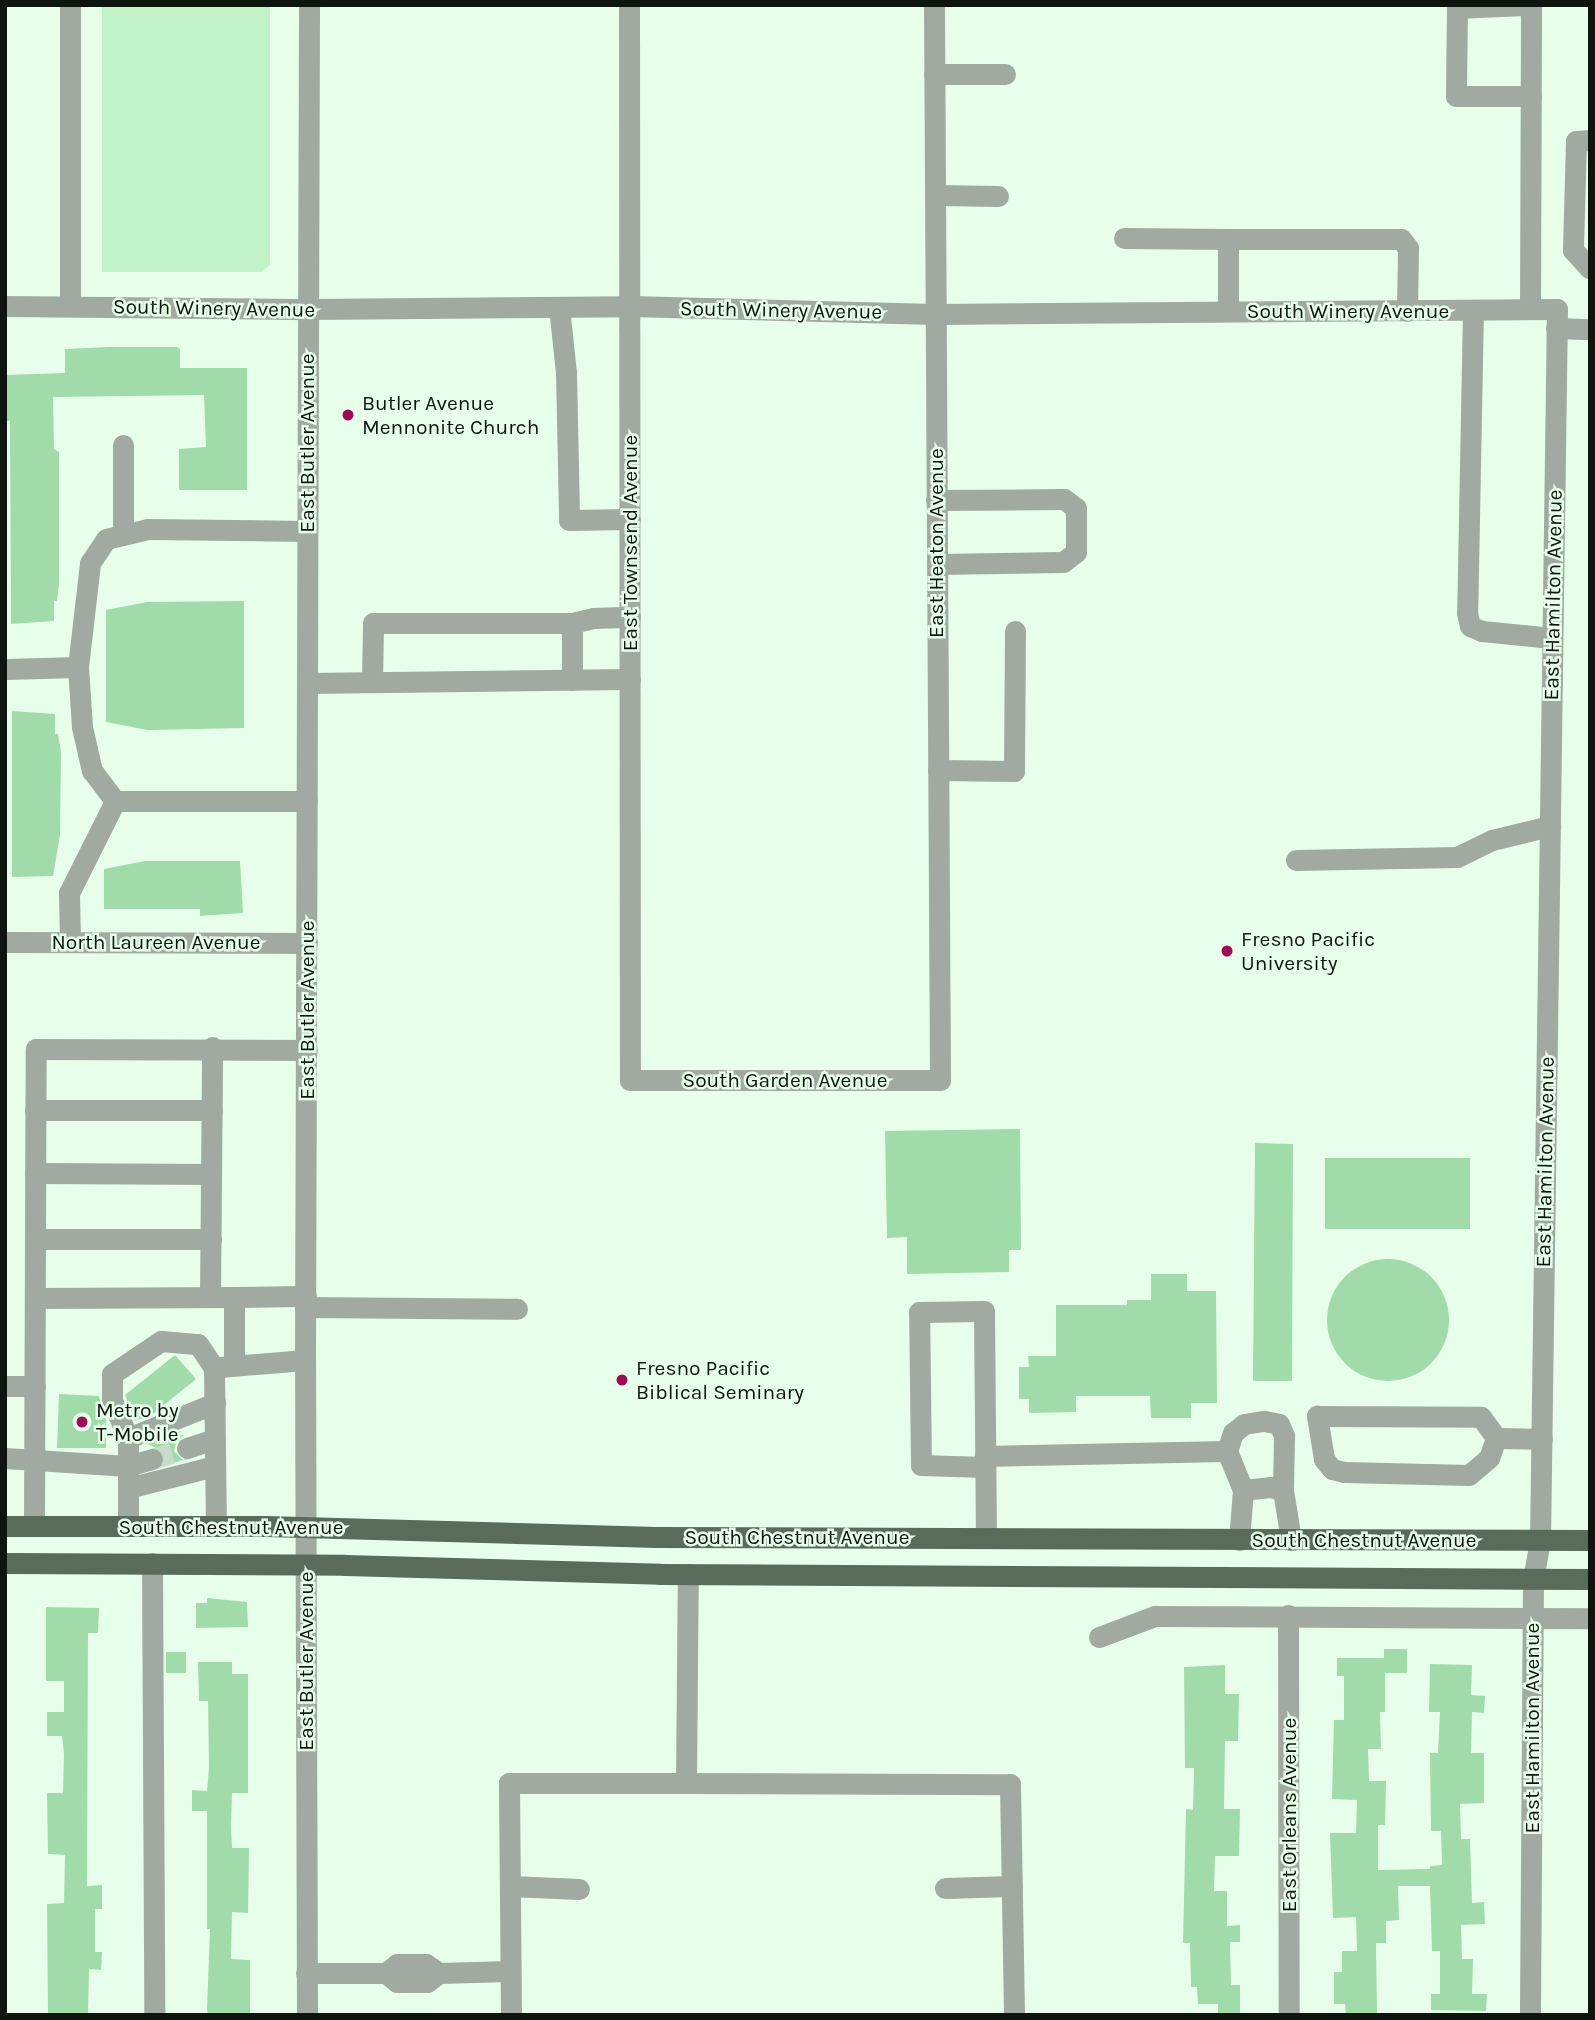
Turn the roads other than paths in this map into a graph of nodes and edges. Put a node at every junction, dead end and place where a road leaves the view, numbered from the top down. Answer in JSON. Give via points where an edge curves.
{"nodes":[{"id":1,"x":70,"y":5,"type":"edge"},
{"id":2,"x":309,"y":5,"type":"edge"},
{"id":3,"x":629,"y":5,"type":"edge"},
{"id":4,"x":934,"y":5,"type":"edge"},
{"id":5,"x":1525,"y":5,"type":"edge"},
{"id":6,"x":1531,"y":5,"type":"edge"},
{"id":7,"x":934,"y":74,"type":"junction"},
{"id":8,"x":1005,"y":74,"type":"dead end"},
{"id":9,"x":1531,"y":96,"type":"junction"},
{"id":10,"x":1590,"y":140,"type":"edge"},
{"id":11,"x":934,"y":195,"type":"junction"},
{"id":12,"x":999,"y":196,"type":"dead end"},
{"id":13,"x":1124,"y":238,"type":"dead end"},
{"id":14,"x":1228,"y":239,"type":"junction"},
{"id":15,"x":1590,"y":269,"type":"edge"},
{"id":16,"x":5,"y":306,"type":"edge"},
{"id":17,"x":70,"y":306,"type":"junction"},
{"id":18,"x":630,"y":306,"type":"junction"},
{"id":19,"x":559,"y":307,"type":"junction"},
{"id":20,"x":308,"y":309,"type":"junction"},
{"id":21,"x":1530,"y":309,"type":"junction"},
{"id":22,"x":1473,"y":310,"type":"junction"},
{"id":23,"x":1407,"y":311,"type":"junction"},
{"id":24,"x":1228,"y":312,"type":"junction"},
{"id":25,"x":935,"y":314,"type":"junction"},
{"id":26,"x":1557,"y":318,"type":"junction"},
{"id":27,"x":1590,"y":328,"type":"edge"},
{"id":28,"x":123,"y":444,"type":"dead end"},
{"id":29,"x":936,"y":500,"type":"junction"},
{"id":30,"x":630,"y":519,"type":"junction"},
{"id":31,"x":307,"y":531,"type":"junction"},
{"id":32,"x":123,"y":535,"type":"junction"},
{"id":33,"x":937,"y":564,"type":"junction"},
{"id":34,"x":630,"y":617,"type":"junction"},
{"id":35,"x":572,"y":623,"type":"junction"},
{"id":36,"x":1015,"y":631,"type":"dead end"},
{"id":37,"x":1552,"y":638,"type":"junction"},
{"id":38,"x":78,"y":667,"type":"junction"},
{"id":39,"x":6,"y":668,"type":"edge"},
{"id":40,"x":630,"y":679,"type":"junction"},
{"id":41,"x":572,"y":680,"type":"junction"},
{"id":42,"x":372,"y":682,"type":"junction"},
{"id":43,"x":307,"y":683,"type":"junction"},
{"id":44,"x":938,"y":770,"type":"junction"},
{"id":45,"x":115,"y":801,"type":"junction"},
{"id":46,"x":307,"y":801,"type":"junction"},
{"id":47,"x":1550,"y":826,"type":"junction"},
{"id":48,"x":1296,"y":860,"type":"dead end"},
{"id":49,"x":70,"y":941,"type":"junction"},
{"id":50,"x":5,"y":942,"type":"edge"},
{"id":51,"x":307,"y":943,"type":"junction"},
{"id":52,"x":212,"y":1048,"type":"junction"},
{"id":53,"x":307,"y":1050,"type":"junction"},
{"id":54,"x":630,"y":1080,"type":"joint"},
{"id":55,"x":940,"y":1080,"type":"joint"},
{"id":56,"x":35,"y":1110,"type":"junction"},
{"id":57,"x":212,"y":1110,"type":"junction"},
{"id":58,"x":35,"y":1173,"type":"junction"},
{"id":59,"x":211,"y":1174,"type":"junction"},
{"id":60,"x":35,"y":1239,"type":"junction"},
{"id":61,"x":211,"y":1239,"type":"junction"},
{"id":62,"x":210,"y":1296,"type":"junction"},
{"id":63,"x":35,"y":1297,"type":"junction"},
{"id":64,"x":234,"y":1297,"type":"junction"},
{"id":65,"x":306,"y":1301,"type":"junction"},
{"id":66,"x":517,"y":1309,"type":"dead end"},
{"id":67,"x":305,"y":1360,"type":"junction"},
{"id":68,"x":224,"y":1366,"type":"junction"},
{"id":69,"x":5,"y":1386,"type":"edge"},
{"id":70,"x":35,"y":1386,"type":"junction"},
{"id":71,"x":215,"y":1403,"type":"junction"},
{"id":72,"x":1317,"y":1416,"type":"junction"},
{"id":73,"x":1279,"y":1424,"type":"junction"},
{"id":74,"x":128,"y":1438,"type":"junction"},
{"id":75,"x":1496,"y":1438,"type":"junction"},
{"id":76,"x":215,"y":1439,"type":"junction"},
{"id":77,"x":1542,"y":1439,"type":"junction"},
{"id":78,"x":187,"y":1448,"type":"tunnel mouth"},
{"id":79,"x":1227,"y":1451,"type":"junction"},
{"id":80,"x":5,"y":1458,"type":"edge"},
{"id":81,"x":34,"y":1459,"type":"junction"},
{"id":82,"x":152,"y":1459,"type":"tunnel mouth"},
{"id":83,"x":985,"y":1461,"type":"junction"},
{"id":84,"x":215,"y":1466,"type":"junction"},
{"id":85,"x":128,"y":1477,"type":"junction"},
{"id":86,"x":1244,"y":1490,"type":"junction"},
{"id":87,"x":1283,"y":1490,"type":"junction"},
{"id":88,"x":5,"y":1526,"type":"edge"},
{"id":89,"x":34,"y":1526,"type":"junction"},
{"id":90,"x":128,"y":1526,"type":"junction"},
{"id":91,"x":216,"y":1526,"type":"junction"},
{"id":92,"x":305,"y":1527,"type":"junction"},
{"id":93,"x":986,"y":1538,"type":"junction"},
{"id":94,"x":1239,"y":1539,"type":"junction"},
{"id":95,"x":1291,"y":1539,"type":"junction"},
{"id":96,"x":1540,"y":1540,"type":"junction"},
{"id":97,"x":1590,"y":1541,"type":"edge"},
{"id":98,"x":5,"y":1563,"type":"edge"},
{"id":99,"x":152,"y":1563,"type":"junction"},
{"id":100,"x":305,"y":1564,"type":"junction"},
{"id":101,"x":688,"y":1574,"type":"junction"},
{"id":102,"x":1533,"y":1579,"type":"junction"},
{"id":103,"x":1590,"y":1579,"type":"edge"},
{"id":104,"x":1289,"y":1615,"type":"junction"},
{"id":105,"x":1534,"y":1617,"type":"junction"},
{"id":106,"x":1590,"y":1618,"type":"edge"},
{"id":107,"x":1099,"y":1637,"type":"dead end"},
{"id":108,"x":686,"y":1783,"type":"junction"},
{"id":109,"x":509,"y":1886,"type":"junction"},
{"id":110,"x":1012,"y":1886,"type":"junction"},
{"id":111,"x":944,"y":1888,"type":"dead end"},
{"id":112,"x":579,"y":1889,"type":"dead end"},
{"id":113,"x":510,"y":1971,"type":"junction"},
{"id":114,"x":306,"y":1973,"type":"junction"},
{"id":115,"x":154,"y":2015,"type":"edge"},
{"id":116,"x":307,"y":2015,"type":"edge"},
{"id":117,"x":511,"y":2015,"type":"edge"},
{"id":118,"x":1014,"y":2015,"type":"edge"},
{"id":119,"x":1289,"y":2015,"type":"edge"},
{"id":120,"x":1530,"y":2015,"type":"edge"}],
"edges":[{"from":1,"to":17,"type":"street"},
{"from":2,"to":20,"type":"street","name":"East Butler Avenue"},
{"from":3,"to":18,"type":"street","name":"East Townsend Avenue"},
{"from":4,"to":7,"type":"street","name":"East Heaton Avenue"},
{"from":5,"to":9,"type":"street","via":[[1457,8],[1456,96]]},
{"from":6,"to":9,"type":"street"},
{"from":7,"to":8,"type":"street"},
{"from":7,"to":11,"type":"street","name":"East Heaton Avenue"},
{"from":9,"to":21,"type":"street"},
{"from":10,"to":15,"type":"street","via":[[1576,141],[1573,250]]},
{"from":11,"to":12,"type":"street"},
{"from":11,"to":25,"type":"street","name":"East Heaton Avenue"},
{"from":13,"to":14,"type":"street"},
{"from":14,"to":23,"type":"street","via":[[1401,239],[1408,248]]},
{"from":14,"to":24,"type":"street"},
{"from":16,"to":17,"type":"street","name":"South Winery Avenue"},
{"from":17,"to":20,"type":"street","name":"South Winery Avenue"},
{"from":18,"to":19,"type":"street","name":"South Winery Avenue"},
{"from":18,"to":25,"type":"street","name":"South Winery Avenue"},
{"from":18,"to":30,"type":"street","name":"East Townsend Avenue"},
{"from":19,"to":20,"type":"street","name":"South Winery Avenue"},
{"from":19,"to":30,"type":"street","via":[[566,372],[569,520]]},
{"from":20,"to":31,"type":"street","name":"East Butler Avenue"},
{"from":21,"to":22,"type":"street","name":"South Winery Avenue"},
{"from":21,"to":26,"type":"street","name":"South Winery Avenue"},
{"from":22,"to":23,"type":"street","name":"South Winery Avenue"},
{"from":22,"to":37,"type":"street","via":[[1470,626],[1482,632]]},
{"from":23,"to":24,"type":"street","name":"South Winery Avenue"},
{"from":24,"to":25,"type":"street","name":"South Winery Avenue"},
{"from":25,"to":29,"type":"street","name":"East Heaton Avenue"},
{"from":26,"to":27,"type":"street","name":"South Winery Avenue"},
{"from":26,"to":37,"type":"street","name":"East Hamilton Avenue"},
{"from":28,"to":32,"type":"street"},
{"from":29,"to":33,"type":"street","name":"East Heaton Avenue"},
{"from":29,"to":33,"type":"street","via":[[1064,499],[1076,508],[1076,552],[1063,562]]},
{"from":30,"to":34,"type":"street","name":"East Townsend Avenue"},
{"from":31,"to":32,"type":"street","via":[[148,529]]},
{"from":31,"to":43,"type":"street","name":"East Butler Avenue"},
{"from":32,"to":38,"type":"street","via":[[106,539],[90,563]]},
{"from":33,"to":44,"type":"street","name":"East Heaton Avenue"},
{"from":34,"to":35,"type":"street"},
{"from":34,"to":40,"type":"street","name":"East Townsend Avenue"},
{"from":35,"to":41,"type":"street"},
{"from":35,"to":42,"type":"street","via":[[373,624]]},
{"from":36,"to":44,"type":"street","via":[[1014,771]]},
{"from":37,"to":47,"type":"street","name":"East Hamilton Avenue"},
{"from":38,"to":39,"type":"street"},
{"from":38,"to":45,"type":"street","via":[[82,727],[92,771]]},
{"from":40,"to":41,"type":"street"},
{"from":40,"to":54,"type":"street","name":"East Townsend Avenue"},
{"from":41,"to":42,"type":"street"},
{"from":42,"to":43,"type":"street"},
{"from":43,"to":46,"type":"street","name":"East Butler Avenue"},
{"from":44,"to":55,"type":"street","name":"East Heaton Avenue"},
{"from":45,"to":46,"type":"street"},
{"from":45,"to":49,"type":"street","via":[[69,893]]},
{"from":46,"to":51,"type":"street","name":"East Butler Avenue"},
{"from":47,"to":48,"type":"street","via":[[1492,840],[1457,858]]},
{"from":47,"to":77,"type":"street","name":"East Hamilton Avenue"},
{"from":49,"to":50,"type":"street","name":"North Laureen Avenue"},
{"from":49,"to":51,"type":"street","name":"North Laureen Avenue"},
{"from":51,"to":53,"type":"street","name":"East Butler Avenue"},
{"from":52,"to":53,"type":"street"},
{"from":52,"to":56,"type":"street","via":[[36,1049]]},
{"from":52,"to":57,"type":"street"},
{"from":53,"to":65,"type":"street","name":"East Butler Avenue"},
{"from":54,"to":55,"type":"street","name":"South Garden Avenue"},
{"from":56,"to":57,"type":"street"},
{"from":56,"to":58,"type":"street"},
{"from":57,"to":59,"type":"street"},
{"from":58,"to":59,"type":"street"},
{"from":58,"to":60,"type":"street"},
{"from":59,"to":61,"type":"street"},
{"from":60,"to":61,"type":"street"},
{"from":60,"to":63,"type":"street"},
{"from":61,"to":62,"type":"street"},
{"from":62,"to":63,"type":"street"},
{"from":62,"to":64,"type":"street"},
{"from":63,"to":70,"type":"street"},
{"from":64,"to":65,"type":"street"},
{"from":64,"to":68,"type":"street"},
{"from":65,"to":66,"type":"street"},
{"from":65,"to":67,"type":"street","name":"East Butler Avenue"},
{"from":67,"to":68,"type":"street"},
{"from":67,"to":92,"type":"street","name":"East Butler Avenue"},
{"from":68,"to":71,"type":"street"},
{"from":68,"to":74,"type":"street","via":[[198,1344],[161,1341],[112,1374],[112,1400]]},
{"from":69,"to":70,"type":"street"},
{"from":70,"to":81,"type":"street"},
{"from":71,"to":74,"type":"street"},
{"from":71,"to":76,"type":"street"},
{"from":72,"to":73,"type":"street"},
{"from":72,"to":75,"type":"street","via":[[1481,1417]]},
{"from":72,"to":75,"type":"street","via":[[1324,1459],[1332,1469],[1344,1472],[1469,1475],[1489,1458]]},
{"from":73,"to":79,"type":"street","via":[[1244,1424],[1233,1433]]},
{"from":73,"to":87,"type":"street","via":[[1284,1436]]},
{"from":74,"to":85,"type":"street"},
{"from":75,"to":77,"type":"street"},
{"from":76,"to":78,"type":"street"},
{"from":76,"to":84,"type":"street"},
{"from":77,"to":96,"type":"street","name":"East Hamilton Avenue"},
{"from":79,"to":83,"type":"street"},
{"from":79,"to":86,"type":"street"},
{"from":80,"to":81,"type":"street"},
{"from":81,"to":85,"type":"street"},
{"from":81,"to":89,"type":"street"},
{"from":82,"to":85,"type":"street"},
{"from":83,"to":83,"type":"street","via":[[984,1311],[919,1312],[922,1465]]},
{"from":83,"to":93,"type":"street"},
{"from":84,"to":85,"type":"street"},
{"from":84,"to":91,"type":"street"},
{"from":85,"to":90,"type":"street"},
{"from":86,"to":87,"type":"street"},
{"from":86,"to":94,"type":"street"},
{"from":87,"to":95,"type":"street"},
{"from":88,"to":89,"type":"main road","name":"South Chestnut Avenue"},
{"from":89,"to":90,"type":"main road","name":"South Chestnut Avenue"},
{"from":90,"to":91,"type":"main road","name":"South Chestnut Avenue"},
{"from":91,"to":92,"type":"main road","name":"South Chestnut Avenue"},
{"from":92,"to":93,"type":"main road","name":"South Chestnut Avenue","via":[[656,1537]]},
{"from":92,"to":100,"type":"street","name":"East Butler Avenue"},
{"from":93,"to":94,"type":"main road","name":"South Chestnut Avenue"},
{"from":94,"to":95,"type":"main road","name":"South Chestnut Avenue"},
{"from":95,"to":96,"type":"main road","name":"South Chestnut Avenue"},
{"from":96,"to":97,"type":"main road","name":"South Chestnut Avenue"},
{"from":96,"to":102,"type":"street","name":"East Hamilton Avenue"},
{"from":98,"to":99,"type":"main road","name":"South Chestnut Avenue"},
{"from":99,"to":100,"type":"main road","name":"South Chestnut Avenue"},
{"from":99,"to":115,"type":"street"},
{"from":100,"to":101,"type":"main road","name":"South Chestnut Avenue"},
{"from":100,"to":114,"type":"street","name":"East Butler Avenue"},
{"from":101,"to":102,"type":"main road","name":"South Chestnut Avenue"},
{"from":101,"to":108,"type":"street"},
{"from":102,"to":103,"type":"main road","name":"South Chestnut Avenue"},
{"from":102,"to":105,"type":"street","name":"East Hamilton Avenue"},
{"from":104,"to":105,"type":"street"},
{"from":104,"to":107,"type":"street","via":[[1155,1616]]},
{"from":104,"to":119,"type":"street","name":"East Orleans Avenue"},
{"from":105,"to":106,"type":"street"},
{"from":105,"to":120,"type":"street","name":"East Hamilton Avenue"},
{"from":108,"to":109,"type":"street","via":[[509,1783]]},
{"from":108,"to":110,"type":"street","via":[[1010,1784]]},
{"from":109,"to":112,"type":"street"},
{"from":109,"to":113,"type":"street"},
{"from":110,"to":111,"type":"street"},
{"from":110,"to":118,"type":"street"},
{"from":113,"to":114,"type":"street","via":[[439,1973],[427,1982],[397,1982],[386,1973]]},
{"from":113,"to":117,"type":"street"},
{"from":114,"to":116,"type":"street","name":"East Butler Avenue"}]}
